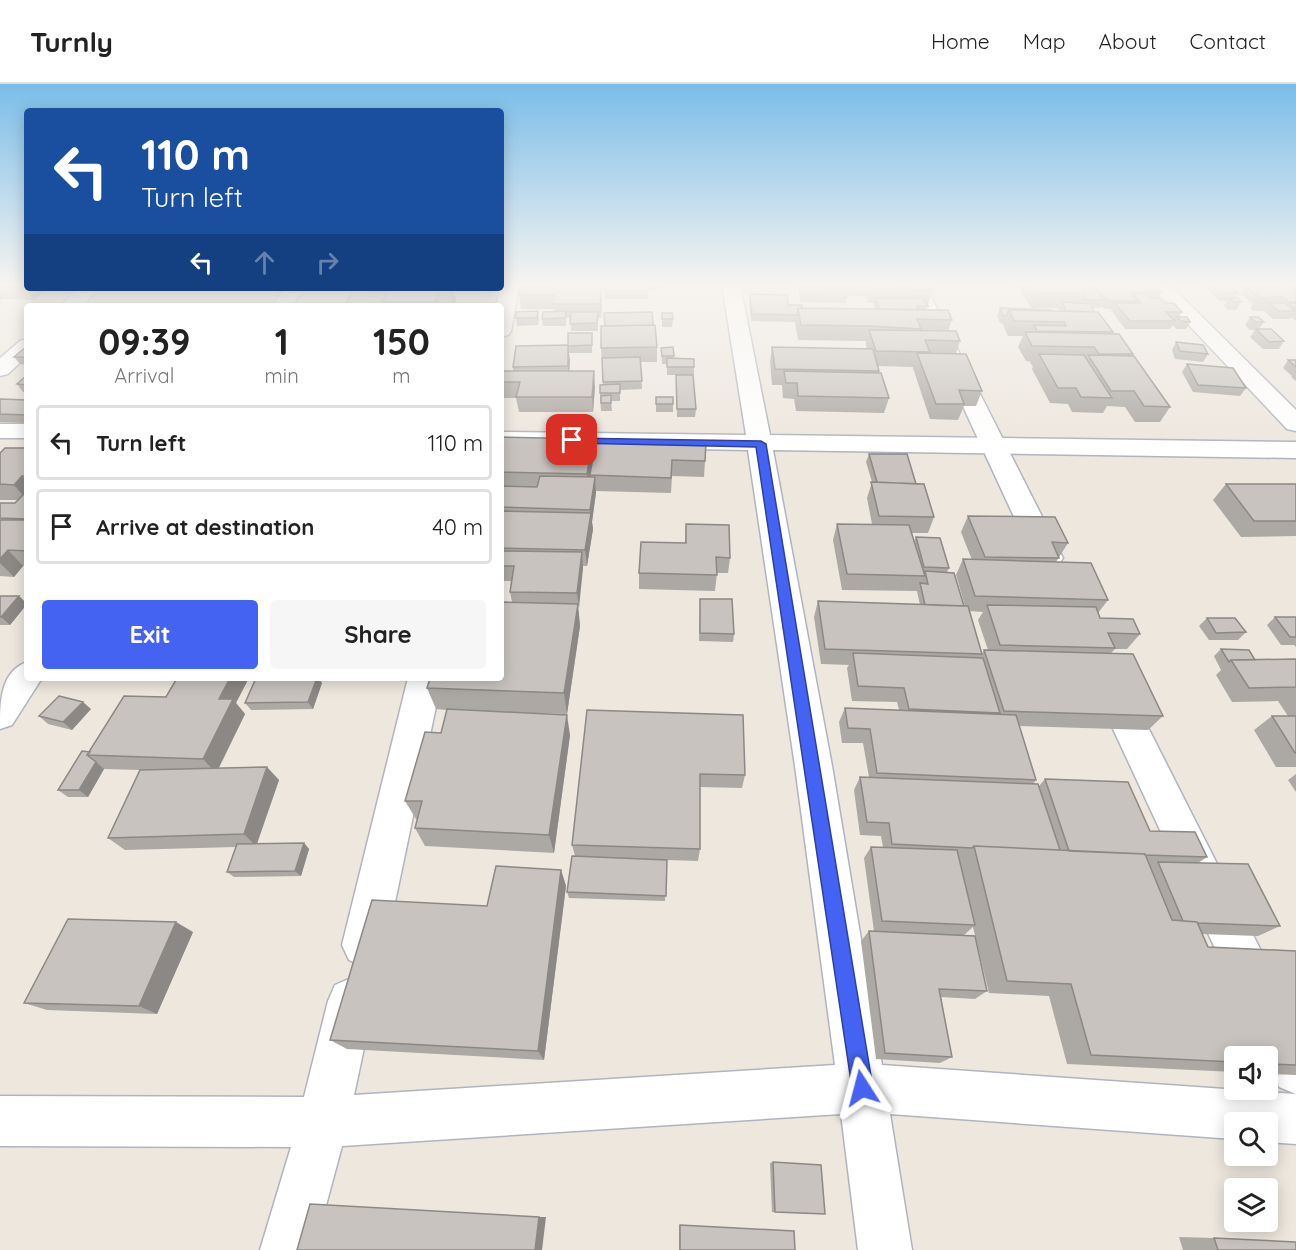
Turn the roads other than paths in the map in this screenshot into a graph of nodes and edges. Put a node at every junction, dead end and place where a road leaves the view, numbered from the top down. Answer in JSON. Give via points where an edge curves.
{"nodes":[{"id":1,"x":741,"y":339,"type":"edge"},
{"id":2,"x":942,"y":339,"type":"edge"},
{"id":3,"x":1213,"y":339,"type":"edge"},
{"id":4,"x":24,"y":348,"type":"edge"},
{"id":5,"x":0,"y":369,"type":"edge"},
{"id":6,"x":1296,"y":424,"type":"edge"},
{"id":7,"x":0,"y":431,"type":"edge"},
{"id":8,"x":24,"y":431,"type":"edge"},
{"id":9,"x":504,"y":439,"type":"edge"},
{"id":10,"x":761,"y":444,"type":"junction"},
{"id":11,"x":994,"y":446,"type":"junction"},
{"id":12,"x":1296,"y":450,"type":"edge"},
{"id":13,"x":1062,"y":586,"type":"edge"},
{"id":14,"x":1098,"y":661,"type":"edge"},
{"id":15,"x":24,"y":679,"type":"edge"},
{"id":16,"x":424,"y":681,"type":"edge"},
{"id":17,"x":0,"y":715,"type":"edge"},
{"id":18,"x":1296,"y":1070,"type":"edge"},
{"id":19,"x":862,"y":1088,"type":"junction"},
{"id":20,"x":1296,"y":1119,"type":"edge"},
{"id":21,"x":0,"y":1121,"type":"edge"},
{"id":22,"x":323,"y":1122,"type":"junction"},
{"id":23,"x":286,"y":1250,"type":"edge"},
{"id":24,"x":885,"y":1250,"type":"edge"}],
"edges":[{"from":1,"to":10,"type":"street"},
{"from":2,"to":11,"type":"street"},
{"from":3,"to":6,"type":"street"},
{"from":4,"to":5,"type":"street"},
{"from":7,"to":8,"type":"street"},
{"from":9,"to":10,"type":"street"},
{"from":10,"to":11,"type":"street"},
{"from":10,"to":19,"type":"street"},
{"from":11,"to":12,"type":"street"},
{"from":11,"to":13,"type":"street"},
{"from":14,"to":18,"type":"street"},
{"from":15,"to":17,"type":"street"},
{"from":16,"to":22,"type":"street"},
{"from":19,"to":20,"type":"street"},
{"from":19,"to":22,"type":"street"},
{"from":19,"to":24,"type":"street"},
{"from":21,"to":22,"type":"street"},
{"from":22,"to":23,"type":"street"}]}
